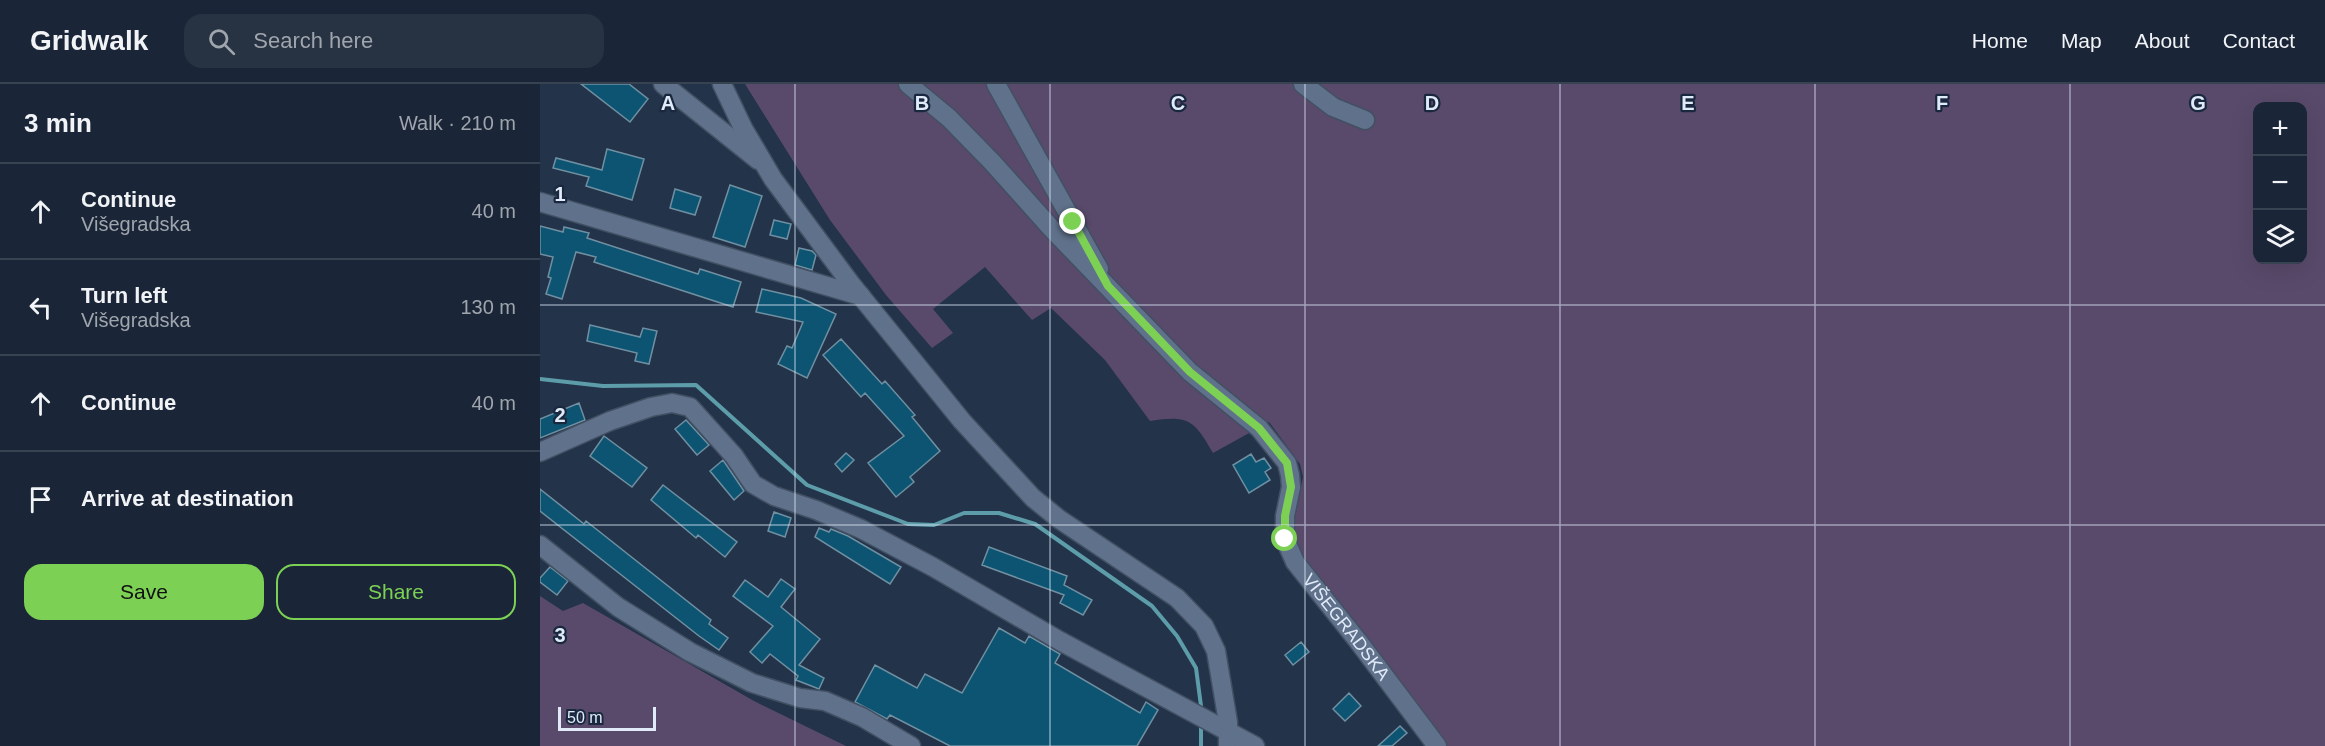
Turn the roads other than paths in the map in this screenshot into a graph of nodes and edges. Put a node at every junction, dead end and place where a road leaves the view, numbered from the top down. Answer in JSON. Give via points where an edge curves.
{"nodes":[{"id":1,"x":663,"y":84,"type":"edge"},
{"id":2,"x":722,"y":84,"type":"edge"},
{"id":3,"x":908,"y":84,"type":"edge"},
{"id":4,"x":996,"y":84,"type":"edge"},
{"id":5,"x":1303,"y":84,"type":"edge"},
{"id":6,"x":1365,"y":120,"type":"dead end"},
{"id":7,"x":765,"y":166,"type":"junction"},
{"id":8,"x":540,"y":202,"type":"edge"},
{"id":9,"x":1108,"y":286,"type":"junction"},
{"id":10,"x":861,"y":297,"type":"junction"},
{"id":11,"x":540,"y":452,"type":"edge"},
{"id":12,"x":540,"y":546,"type":"edge"},
{"id":13,"x":1227,"y":739,"type":"edge"},
{"id":14,"x":911,"y":746,"type":"edge"},
{"id":15,"x":1255,"y":746,"type":"edge"},
{"id":16,"x":1437,"y":746,"type":"edge"}],
"edges":[{"from":1,"to":7,"type":"street"},
{"from":2,"to":7,"type":"street"},
{"from":3,"to":9,"type":"street","via":[[949,118]]},
{"from":4,"to":9,"type":"street"},
{"from":5,"to":6,"type":"street","via":[[1333,106]]},
{"from":7,"to":10,"type":"street"},
{"from":8,"to":10,"type":"street"},
{"from":9,"to":16,"type":"street","name":"VIŠEGRADSKA","via":[[1190,372],[1259,428],[1287,463],[1291,487],[1285,539],[1294,562]]},
{"from":10,"to":13,"type":"street","via":[[962,421],[1033,498],[1177,598],[1204,626],[1216,651],[1228,722]]},
{"from":11,"to":13,"type":"street","via":[[651,406],[690,406],[753,484],[861,529],[933,567]]},
{"from":12,"to":14,"type":"street","via":[[618,607],[690,652],[752,683],[800,698],[825,701]]},
{"from":13,"to":15,"type":"street"}]}
